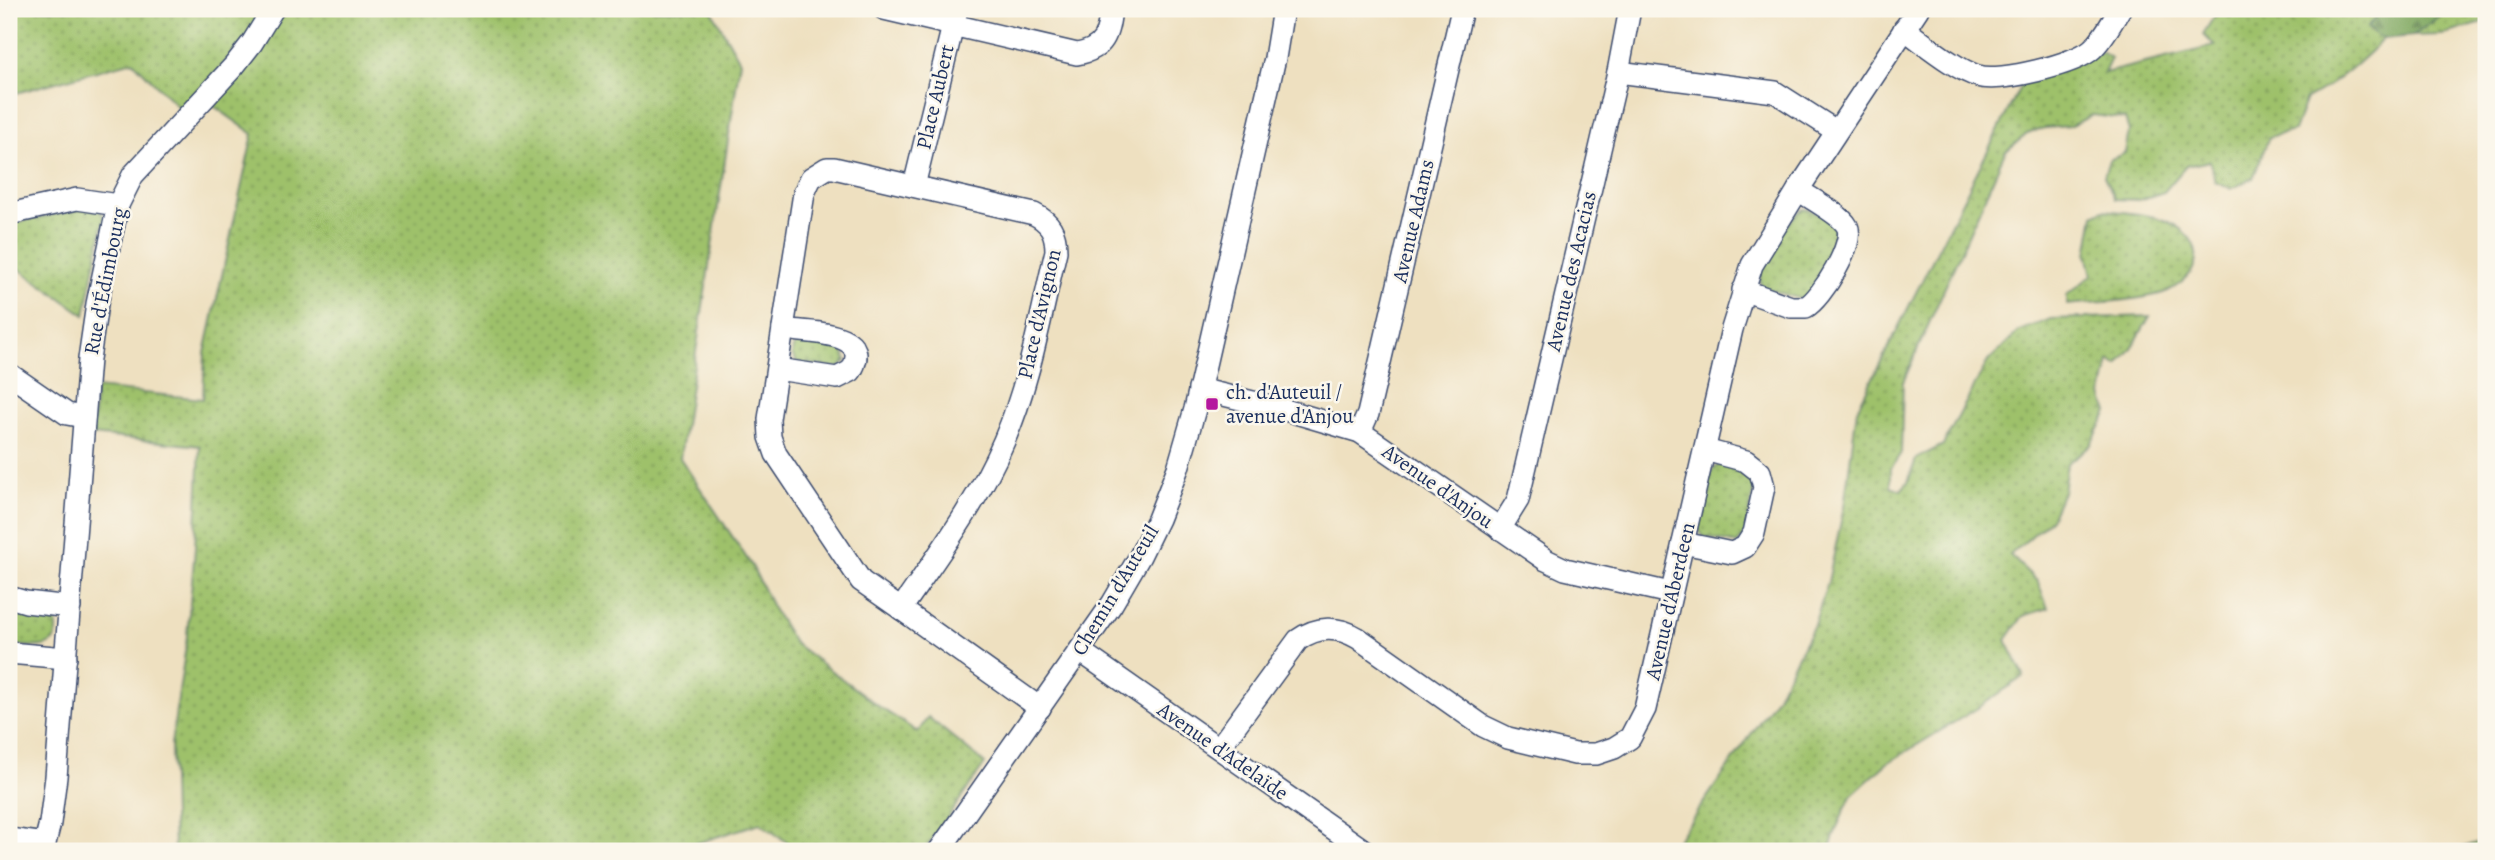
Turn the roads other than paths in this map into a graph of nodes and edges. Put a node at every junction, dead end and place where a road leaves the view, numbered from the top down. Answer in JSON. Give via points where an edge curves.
{"nodes":[{"id":1,"x":273,"y":9,"type":"edge"},
{"id":2,"x":884,"y":9,"type":"edge"},
{"id":3,"x":1111,"y":9,"type":"edge"},
{"id":4,"x":1283,"y":9,"type":"edge"},
{"id":5,"x":1462,"y":9,"type":"edge"},
{"id":6,"x":1630,"y":9,"type":"edge"},
{"id":7,"x":1918,"y":9,"type":"edge"},
{"id":8,"x":2120,"y":9,"type":"edge"},
{"id":9,"x":954,"y":17,"type":"edge"},
{"id":10,"x":1904,"y":29,"type":"junction"},
{"id":11,"x":1618,"y":72,"type":"junction"},
{"id":12,"x":1836,"y":131,"type":"junction"},
{"id":13,"x":914,"y":186,"type":"junction"},
{"id":14,"x":1798,"y":190,"type":"junction"},
{"id":15,"x":118,"y":205,"type":"junction"},
{"id":16,"x":9,"y":214,"type":"edge"},
{"id":17,"x":1743,"y":290,"type":"junction"},
{"id":18,"x":783,"y":329,"type":"junction"},
{"id":19,"x":777,"y":369,"type":"junction"},
{"id":20,"x":9,"y":374,"type":"edge"},
{"id":21,"x":1199,"y":389,"type":"junction"},
{"id":22,"x":84,"y":418,"type":"junction"},
{"id":23,"x":1360,"y":432,"type":"junction"},
{"id":24,"x":1704,"y":450,"type":"junction"},
{"id":25,"x":1500,"y":529,"type":"junction"},
{"id":26,"x":1683,"y":543,"type":"junction"},
{"id":27,"x":1671,"y":593,"type":"junction"},
{"id":28,"x":9,"y":597,"type":"edge"},
{"id":29,"x":70,"y":607,"type":"junction"},
{"id":30,"x":901,"y":609,"type":"junction"},
{"id":31,"x":1080,"y":651,"type":"junction"},
{"id":32,"x":9,"y":653,"type":"edge"},
{"id":33,"x":66,"y":658,"type":"junction"},
{"id":34,"x":1040,"y":708,"type":"junction"},
{"id":35,"x":1219,"y":748,"type":"junction"},
{"id":36,"x":9,"y":839,"type":"edge"},
{"id":37,"x":44,"y":847,"type":"edge"},
{"id":38,"x":939,"y":851,"type":"edge"},
{"id":39,"x":1365,"y":851,"type":"edge"}],
"edges":[{"from":1,"to":15,"type":"street","name":"Rue d'Édimbourg","via":[[234,66],[133,175]]},
{"from":2,"to":9,"type":"street"},
{"from":3,"to":9,"type":"street","via":[[1104,38],[1093,50],[1077,54]]},
{"from":4,"to":21,"type":"street","name":"Chemin d'Auteuil"},
{"from":5,"to":23,"type":"street","name":"Avenue Adams"},
{"from":6,"to":11,"type":"street","name":"Avenue des Acacias"},
{"from":7,"to":10,"type":"street","name":"Avenue d'Aberdeen"},
{"from":8,"to":10,"type":"street","via":[[2098,42],[2082,56],[1994,79],[1970,74]]},
{"from":9,"to":13,"type":"street","name":"Place Aubert"},
{"from":10,"to":12,"type":"street","name":"Avenue d'Aberdeen"},
{"from":11,"to":12,"type":"street","via":[[1775,92]]},
{"from":11,"to":25,"type":"street","name":"Avenue des Acacias","via":[[1518,500]]},
{"from":12,"to":14,"type":"street","name":"Avenue d'Aberdeen"},
{"from":13,"to":18,"type":"street","name":"Place d'Avignon","via":[[834,168],[811,178],[803,193]]},
{"from":13,"to":30,"type":"street","name":"Place d'Avignon","via":[[1034,214],[1049,224],[1056,251],[1005,439],[963,520]]},
{"from":14,"to":17,"type":"street","name":"Avenue d'Aberdeen","via":[[1758,254]]},
{"from":14,"to":17,"type":"street","via":[[1848,227],[1847,247],[1810,305],[1791,307]]},
{"from":15,"to":16,"type":"street","via":[[77,199]]},
{"from":15,"to":22,"type":"street","name":"Rue d'Édimbourg","via":[[97,304]]},
{"from":17,"to":24,"type":"street","name":"Avenue d'Aberdeen"},
{"from":18,"to":19,"type":"street","name":"Place d'Avignon"},
{"from":18,"to":19,"type":"street","via":[[845,338],[856,348],[857,357],[851,371],[837,378]]},
{"from":19,"to":30,"type":"street","name":"Place d'Avignon","via":[[769,429],[776,454],[861,581]]},
{"from":20,"to":22,"type":"street","via":[[67,414]]},
{"from":21,"to":23,"type":"street","name":"Avenue d'Anjou"},
{"from":21,"to":31,"type":"street","name":"Chemin d'Auteuil","via":[[1178,468],[1158,519],[1121,589]]},
{"from":22,"to":29,"type":"street","name":"Rue d'Édimbourg"},
{"from":23,"to":25,"type":"street","name":"Avenue d'Anjou"},
{"from":24,"to":26,"type":"street","name":"Avenue d'Aberdeen"},
{"from":24,"to":26,"type":"street","via":[[1746,461],[1760,472],[1764,487],[1754,533],[1745,547],[1732,553]]},
{"from":25,"to":27,"type":"street","name":"Avenue d'Anjou","via":[[1565,569]]},
{"from":26,"to":27,"type":"street","name":"Avenue d'Aberdeen"},
{"from":27,"to":35,"type":"street","name":"Avenue d'Aberdeen","via":[[1640,723],[1630,738],[1606,752],[1575,754],[1500,736],[1358,638],[1332,628],[1298,640]]},
{"from":28,"to":29,"type":"street"},
{"from":29,"to":33,"type":"street","name":"Rue d'Édimbourg"},
{"from":30,"to":34,"type":"street","name":"Place d'Avignon"},
{"from":31,"to":34,"type":"street","name":"Chemin d'Auteuil"},
{"from":31,"to":35,"type":"street","name":"Avenue d'Adelaïde"},
{"from":32,"to":33,"type":"street"},
{"from":33,"to":37,"type":"street","name":"Rue d'Édimbourg","via":[[54,795]]},
{"from":34,"to":38,"type":"street","name":"Chemin d'Auteuil"},
{"from":35,"to":39,"type":"street","name":"Avenue d'Adelaïde"},
{"from":36,"to":37,"type":"street","name":"Rue d'Édimbourg"}]}
